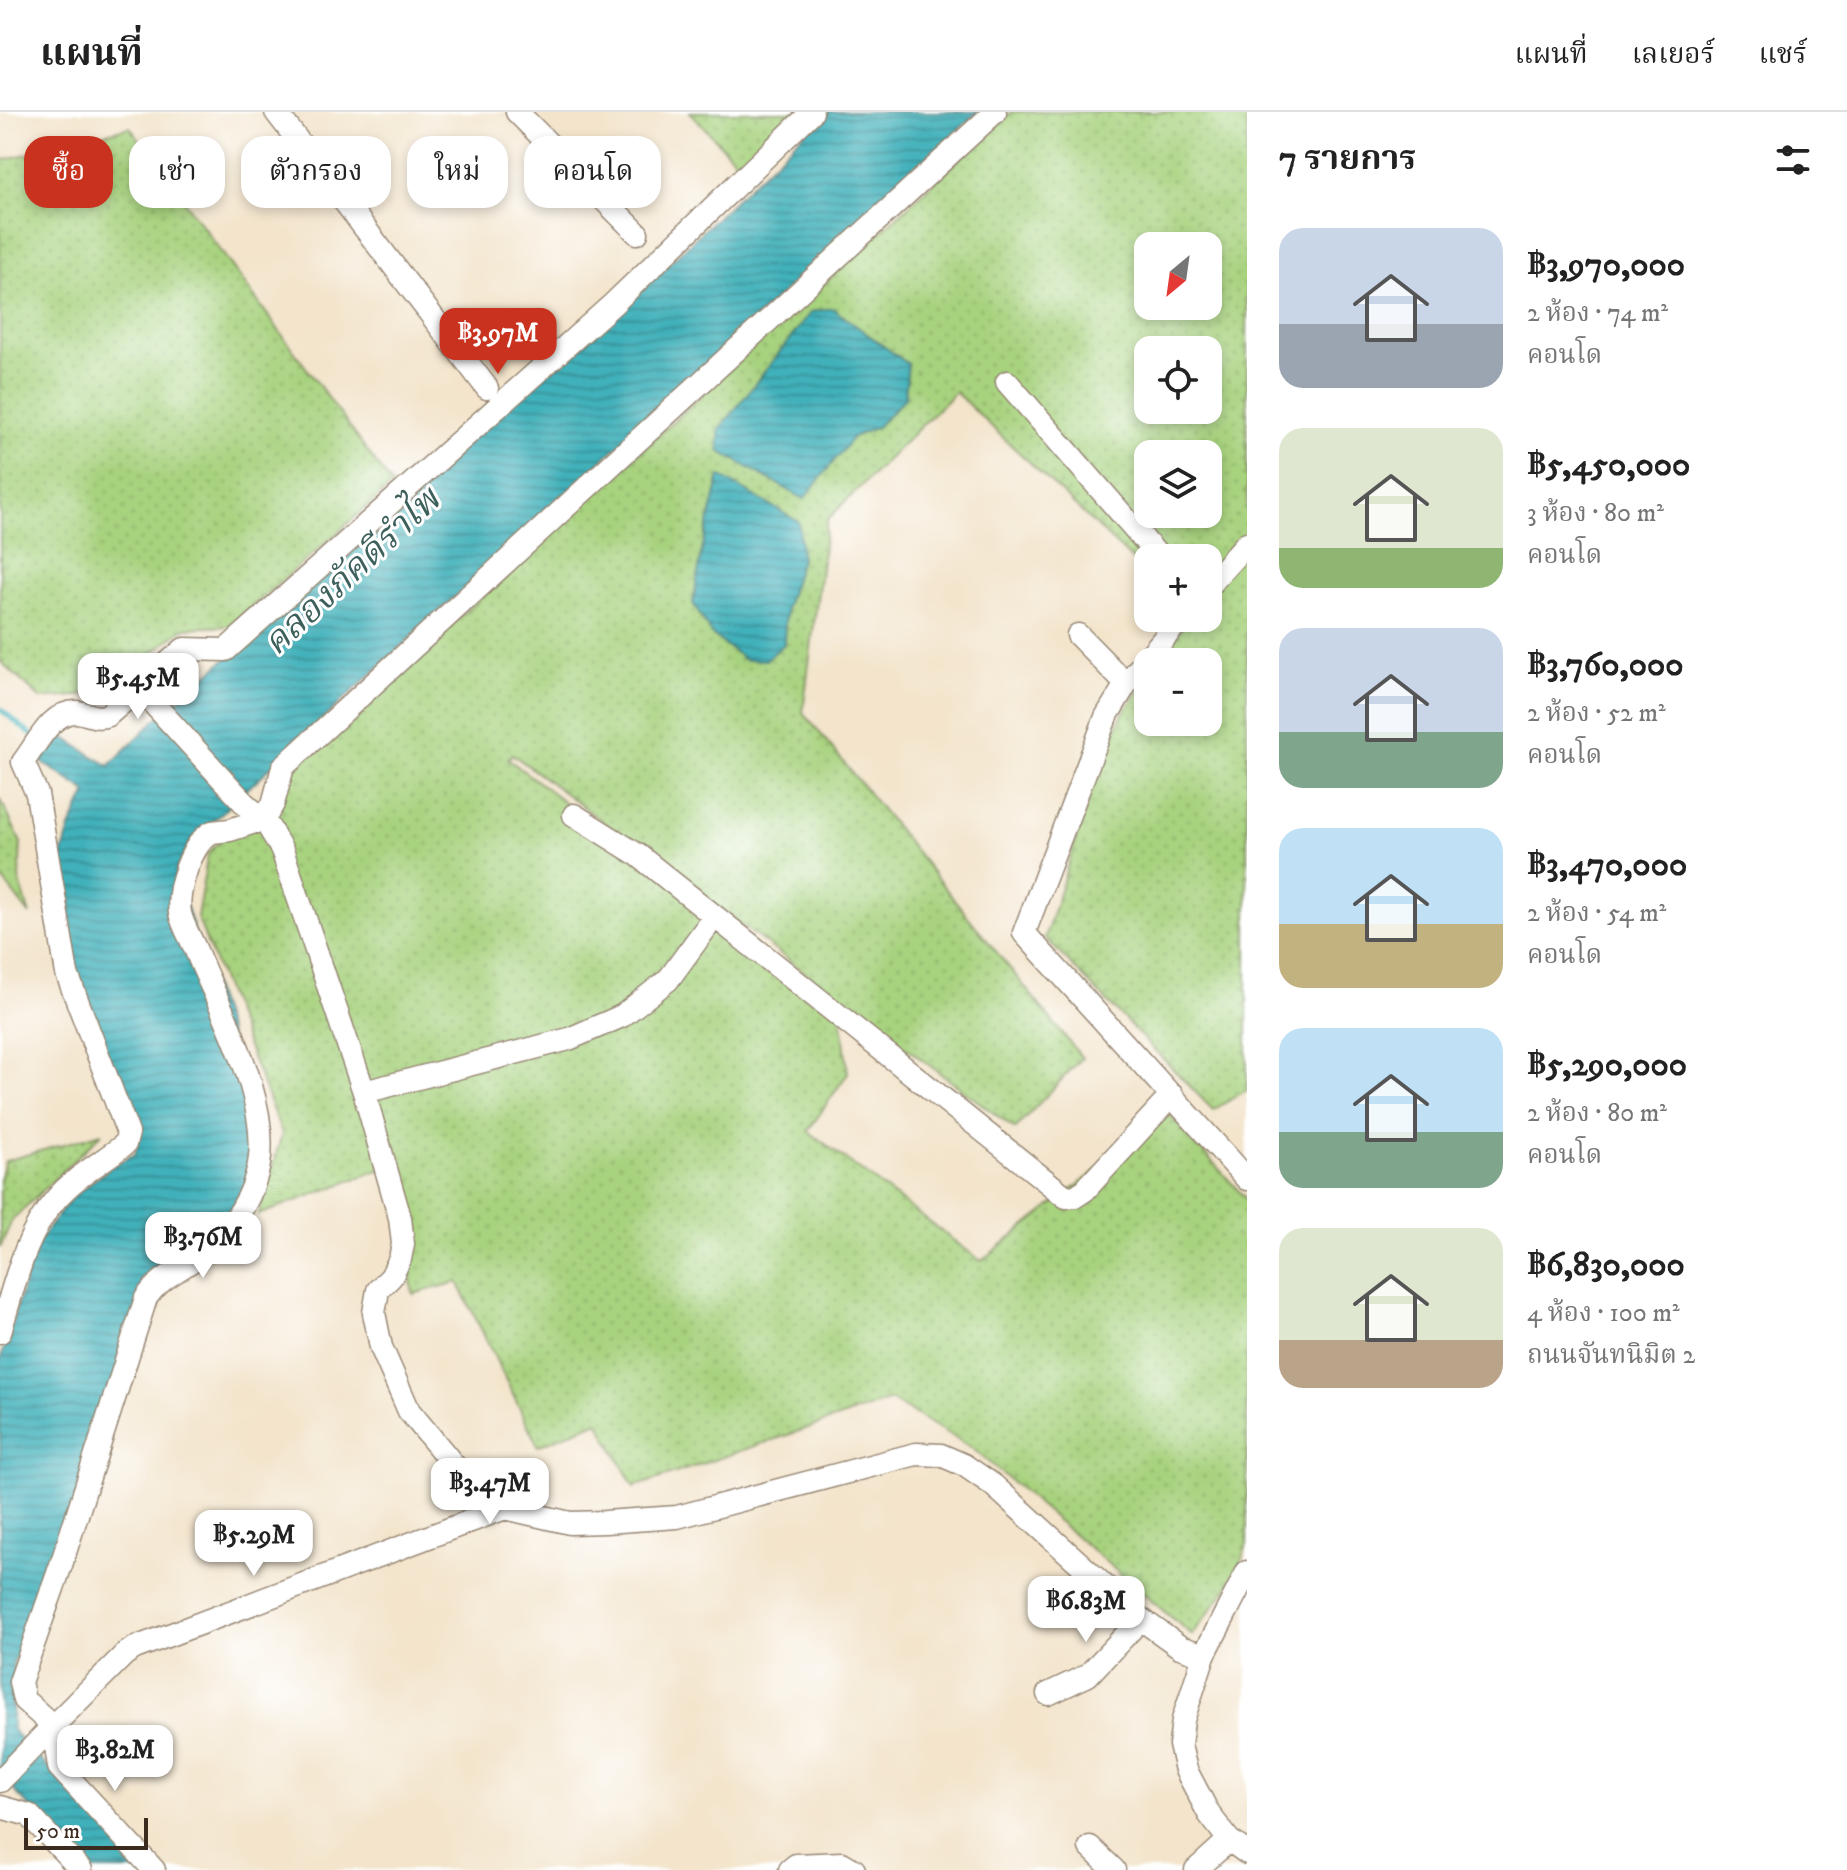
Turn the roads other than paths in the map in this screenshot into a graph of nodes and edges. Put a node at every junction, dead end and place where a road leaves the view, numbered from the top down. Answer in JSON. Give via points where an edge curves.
{"nodes":[{"id":1,"x":276,"y":112,"type":"edge"},
{"id":2,"x":517,"y":112,"type":"edge"},
{"id":3,"x":812,"y":112,"type":"edge"},
{"id":4,"x":995,"y":112,"type":"edge"},
{"id":5,"x":637,"y":233,"type":"dead end"},
{"id":6,"x":1007,"y":382,"type":"dead end"},
{"id":7,"x":487,"y":388,"type":"dead end"},
{"id":8,"x":1247,"y":543,"type":"edge"},
{"id":9,"x":1148,"y":544,"type":"edge"},
{"id":10,"x":1222,"y":571,"type":"edge"},
{"id":11,"x":1169,"y":632,"type":"edge"},
{"id":12,"x":1078,"y":635,"type":"dead end"},
{"id":13,"x":1126,"y":684,"type":"junction"},
{"id":14,"x":147,"y":696,"type":"junction"},
{"id":15,"x":256,"y":813,"type":"junction"},
{"id":16,"x":574,"y":815,"type":"dead end"},
{"id":17,"x":714,"y":917,"type":"junction"},
{"id":18,"x":364,"y":1092,"type":"junction"},
{"id":19,"x":1172,"y":1095,"type":"junction"},
{"id":20,"x":1247,"y":1179,"type":"edge"},
{"id":21,"x":0,"y":1332,"type":"edge"},
{"id":22,"x":505,"y":1508,"type":"junction"},
{"id":23,"x":1247,"y":1572,"type":"edge"},
{"id":24,"x":1141,"y":1619,"type":"junction"},
{"id":25,"x":1204,"y":1655,"type":"junction"},
{"id":26,"x":1048,"y":1694,"type":"dead end"},
{"id":27,"x":49,"y":1731,"type":"junction"},
{"id":28,"x":0,"y":1781,"type":"edge"},
{"id":29,"x":0,"y":1807,"type":"edge"},
{"id":30,"x":1238,"y":1846,"type":"edge"},
{"id":31,"x":1090,"y":1847,"type":"dead end"},
{"id":32,"x":81,"y":1870,"type":"edge"},
{"id":33,"x":154,"y":1870,"type":"edge"},
{"id":34,"x":790,"y":1870,"type":"edge"},
{"id":35,"x":854,"y":1870,"type":"edge"},
{"id":36,"x":1114,"y":1870,"type":"edge"},
{"id":37,"x":1196,"y":1870,"type":"edge"}],
"edges":[{"from":1,"to":7,"type":"street"},
{"from":2,"to":5,"type":"street"},
{"from":3,"to":14,"type":"street","via":[[613,304],[226,650],[184,649]]},
{"from":4,"to":15,"type":"street","via":[[283,767],[273,804]]},
{"from":6,"to":9,"type":"street"},
{"from":8,"to":10,"type":"street"},
{"from":11,"to":13,"type":"street"},
{"from":12,"to":13,"type":"street"},
{"from":13,"to":19,"type":"street","via":[[1106,717],[1024,933]]},
{"from":14,"to":15,"type":"street"},
{"from":14,"to":21,"type":"street","via":[[101,718],[76,712],[56,717],[23,764],[37,794],[67,974],[128,1133],[125,1144],[56,1198],[39,1223]]},
{"from":15,"to":18,"type":"street","via":[[282,850]]},
{"from":15,"to":27,"type":"street","via":[[230,830],[207,834],[196,847],[179,890],[180,915],[260,1116],[257,1175],[223,1236],[146,1298],[20,1682],[24,1700]]},
{"from":16,"to":17,"type":"street","via":[[638,855]]},
{"from":17,"to":18,"type":"street","via":[[668,980],[622,1016],[569,1039]]},
{"from":17,"to":19,"type":"street","via":[[1066,1197],[1085,1190]]},
{"from":18,"to":22,"type":"street","via":[[403,1244],[391,1277],[378,1290],[374,1313],[381,1347],[409,1411],[467,1481]]},
{"from":19,"to":20,"type":"street"},
{"from":22,"to":24,"type":"street","via":[[570,1523],[677,1517],[916,1454],[941,1455],[993,1485]]},
{"from":22,"to":27,"type":"street","via":[[135,1648]]},
{"from":23,"to":25,"type":"street"},
{"from":24,"to":25,"type":"street","via":[[1180,1647]]},
{"from":24,"to":26,"type":"street","via":[[1088,1675]]},
{"from":25,"to":30,"type":"street","via":[[1180,1745],[1196,1793]]},
{"from":27,"to":28,"type":"street"},
{"from":27,"to":33,"type":"street","via":[[59,1767]]},
{"from":29,"to":32,"type":"street","via":[[29,1815]]},
{"from":30,"to":37,"type":"street"},
{"from":31,"to":36,"type":"street"},
{"from":34,"to":35,"type":"street","via":[[796,1865],[842,1863]]}]}
